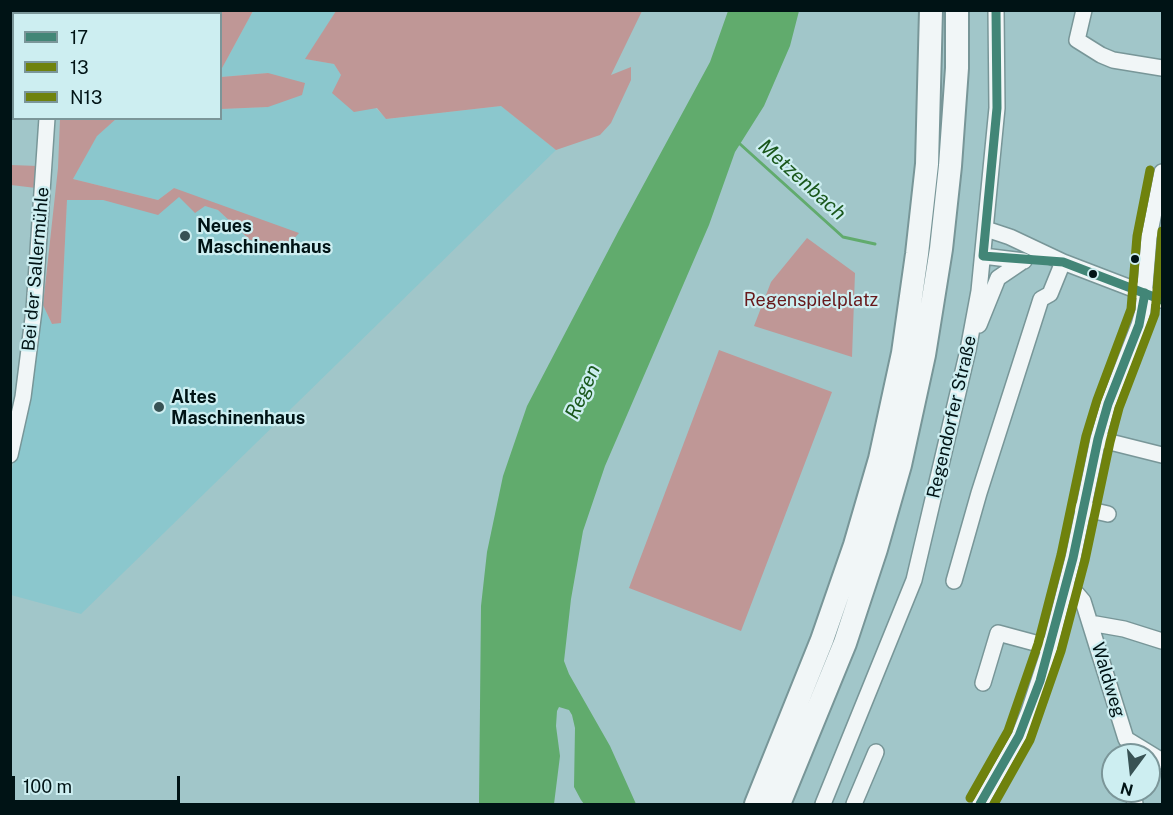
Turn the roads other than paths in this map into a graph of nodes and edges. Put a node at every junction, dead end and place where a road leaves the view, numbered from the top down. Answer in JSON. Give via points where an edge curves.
{"nodes":[{"id":1,"x":930,"y":10,"type":"edge"},
{"id":2,"x":957,"y":10,"type":"edge"},
{"id":3,"x":996,"y":10,"type":"edge"},
{"id":4,"x":1084,"y":10,"type":"edge"},
{"id":5,"x":1162,"y":68,"type":"edge"},
{"id":6,"x":47,"y":120,"type":"edge"},
{"id":7,"x":1162,"y":172,"type":"edge"},
{"id":8,"x":1161,"y":188,"type":"edge"},
{"id":9,"x":986,"y":229,"type":"junction"},
{"id":10,"x":983,"y":256,"type":"junction"},
{"id":11,"x":1023,"y":261,"type":"junction"},
{"id":12,"x":1063,"y":262,"type":"junction"},
{"id":13,"x":1144,"y":293,"type":"junction"},
{"id":14,"x":1162,"y":300,"type":"edge"},
{"id":15,"x":968,"y":350,"type":"junction"},
{"id":16,"x":1098,"y":439,"type":"junction"},
{"id":17,"x":10,"y":455,"type":"edge"},
{"id":18,"x":1162,"y":455,"type":"edge"},
{"id":19,"x":1082,"y":508,"type":"junction"},
{"id":20,"x":1108,"y":514,"type":"dead end"},
{"id":21,"x":954,"y":581,"type":"dead end"},
{"id":22,"x":1065,"y":590,"type":"junction"},
{"id":23,"x":1090,"y":624,"type":"junction"},
{"id":24,"x":1162,"y":641,"type":"edge"},
{"id":25,"x":1050,"y":647,"type":"junction"},
{"id":26,"x":983,"y":683,"type":"dead end"},
{"id":27,"x":1126,"y":743,"type":"edge"},
{"id":28,"x":876,"y":752,"type":"dead end"},
{"id":29,"x":756,"y":804,"type":"edge"},
{"id":30,"x":779,"y":804,"type":"edge"},
{"id":31,"x":823,"y":804,"type":"edge"},
{"id":32,"x":854,"y":804,"type":"edge"},
{"id":33,"x":980,"y":804,"type":"edge"}],
"edges":[{"from":1,"to":29,"type":"highway","via":[[927,164],[917,254],[903,353],[880,459],[822,640]]},
{"from":2,"to":30,"type":"highway","via":[[957,68],[941,249],[924,355],[900,465],[845,643]]},
{"from":3,"to":9,"type":"street","name":"Regendorfer Straße","via":[[997,108]]},
{"from":4,"to":5,"type":"street","via":[[1077,40],[1113,60]]},
{"from":6,"to":17,"type":"street","name":"Bei der Sallermühle","via":[[34,310]]},
{"from":7,"to":8,"type":"street"},
{"from":8,"to":13,"type":"street","via":[[1149,237]]},
{"from":9,"to":10,"type":"street","name":"Regendorfer Straße"},
{"from":9,"to":12,"type":"street"},
{"from":10,"to":11,"type":"street"},
{"from":10,"to":15,"type":"street","name":"Regendorfer Straße"},
{"from":11,"to":12,"type":"street"},
{"from":11,"to":15,"type":"street","via":[[998,278]]},
{"from":12,"to":13,"type":"street"},
{"from":12,"to":21,"type":"street","via":[[1050,294],[1041,299]]},
{"from":13,"to":14,"type":"street"},
{"from":13,"to":16,"type":"street","via":[[1139,325]]},
{"from":15,"to":31,"type":"street","name":"Regendorfer Straße","via":[[914,580]]},
{"from":16,"to":18,"type":"street"},
{"from":16,"to":19,"type":"street"},
{"from":19,"to":20,"type":"street"},
{"from":19,"to":22,"type":"street"},
{"from":22,"to":23,"type":"street","name":"Waldweg","via":[[1083,601]]},
{"from":22,"to":25,"type":"street"},
{"from":23,"to":24,"type":"street"},
{"from":23,"to":27,"type":"street","name":"Waldweg"},
{"from":25,"to":26,"type":"street","via":[[998,633]]},
{"from":25,"to":33,"type":"street","via":[[1019,736]]},
{"from":28,"to":32,"type":"street"}]}
